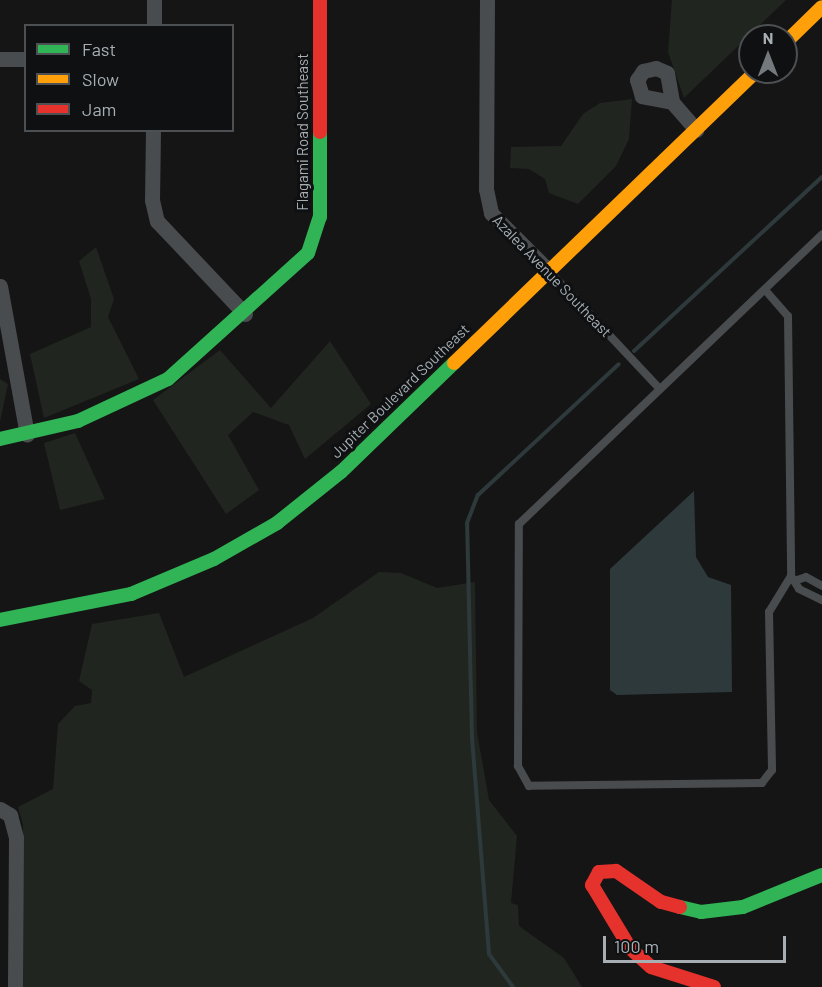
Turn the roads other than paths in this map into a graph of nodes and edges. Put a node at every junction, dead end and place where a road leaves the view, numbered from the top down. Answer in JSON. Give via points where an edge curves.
{"nodes":[{"id":1,"x":154,"y":0,"type":"edge"},
{"id":2,"x":320,"y":0,"type":"edge"},
{"id":3,"x":487,"y":0,"type":"edge"},
{"id":4,"x":822,"y":7,"type":"edge"},
{"id":5,"x":154,"y":24,"type":"edge"},
{"id":6,"x":798,"y":30,"type":"edge"},
{"id":7,"x":0,"y":59,"type":"edge"},
{"id":8,"x":24,"y":59,"type":"edge"},
{"id":9,"x":743,"y":84,"type":"edge"},
{"id":10,"x":672,"y":102,"type":"dead end"},
{"id":11,"x":696,"y":130,"type":"junction"},
{"id":12,"x":153,"y":132,"type":"edge"},
{"id":13,"x":822,"y":234,"type":"edge"},
{"id":14,"x":548,"y":270,"type":"junction"},
{"id":15,"x":0,"y":286,"type":"edge"},
{"id":16,"x":766,"y":291,"type":"junction"},
{"id":17,"x":245,"y":314,"type":"junction"},
{"id":18,"x":660,"y":389,"type":"junction"},
{"id":19,"x":27,"y":435,"type":"junction"},
{"id":20,"x":0,"y":439,"type":"edge"},
{"id":21,"x":794,"y":578,"type":"junction"},
{"id":22,"x":822,"y":586,"type":"edge"},
{"id":23,"x":822,"y":600,"type":"edge"},
{"id":24,"x":0,"y":620,"type":"edge"},
{"id":25,"x":0,"y":809,"type":"edge"},
{"id":26,"x":822,"y":875,"type":"edge"},
{"id":27,"x":15,"y":987,"type":"edge"},
{"id":28,"x":714,"y":987,"type":"edge"}],
"edges":[{"from":1,"to":5,"type":"street"},
{"from":2,"to":17,"type":"street","name":"Flagami Road Southeast","via":[[317,234],[308,253]]},
{"from":3,"to":14,"type":"street","name":"Azalea Avenue Southeast","via":[[486,189],[491,213]]},
{"from":4,"to":6,"type":"street"},
{"from":7,"to":8,"type":"street"},
{"from":9,"to":11,"type":"street","name":"Jupiter Boulevard Southeast"},
{"from":10,"to":11,"type":"street"},
{"from":11,"to":14,"type":"street","name":"Jupiter Boulevard Southeast"},
{"from":12,"to":17,"type":"street","via":[[152,200],[158,221]]},
{"from":13,"to":16,"type":"lane"},
{"from":14,"to":18,"type":"lane","name":"Azalea Avenue Southeast"},
{"from":14,"to":24,"type":"street","name":"Jupiter Boulevard Southeast","via":[[341,472],[277,523],[214,559],[131,594]]},
{"from":15,"to":19,"type":"street"},
{"from":16,"to":18,"type":"lane"},
{"from":16,"to":21,"type":"lane","via":[[788,316]]},
{"from":17,"to":19,"type":"street","name":"Flagami Road Southeast","via":[[168,379],[130,401]]},
{"from":18,"to":21,"type":"lane","via":[[519,524],[518,766],[529,786],[762,783],[772,770],[768,612]]},
{"from":19,"to":20,"type":"street","name":"Flagami Road Southeast"},
{"from":21,"to":22,"type":"lane","via":[[806,577]]},
{"from":21,"to":23,"type":"lane","via":[[799,589]]},
{"from":25,"to":27,"type":"street","via":[[10,815],[16,838]]},
{"from":26,"to":28,"type":"street","via":[[743,907],[701,912],[661,902],[626,875],[599,872],[592,885],[598,903],[630,948],[651,968]]}]}
